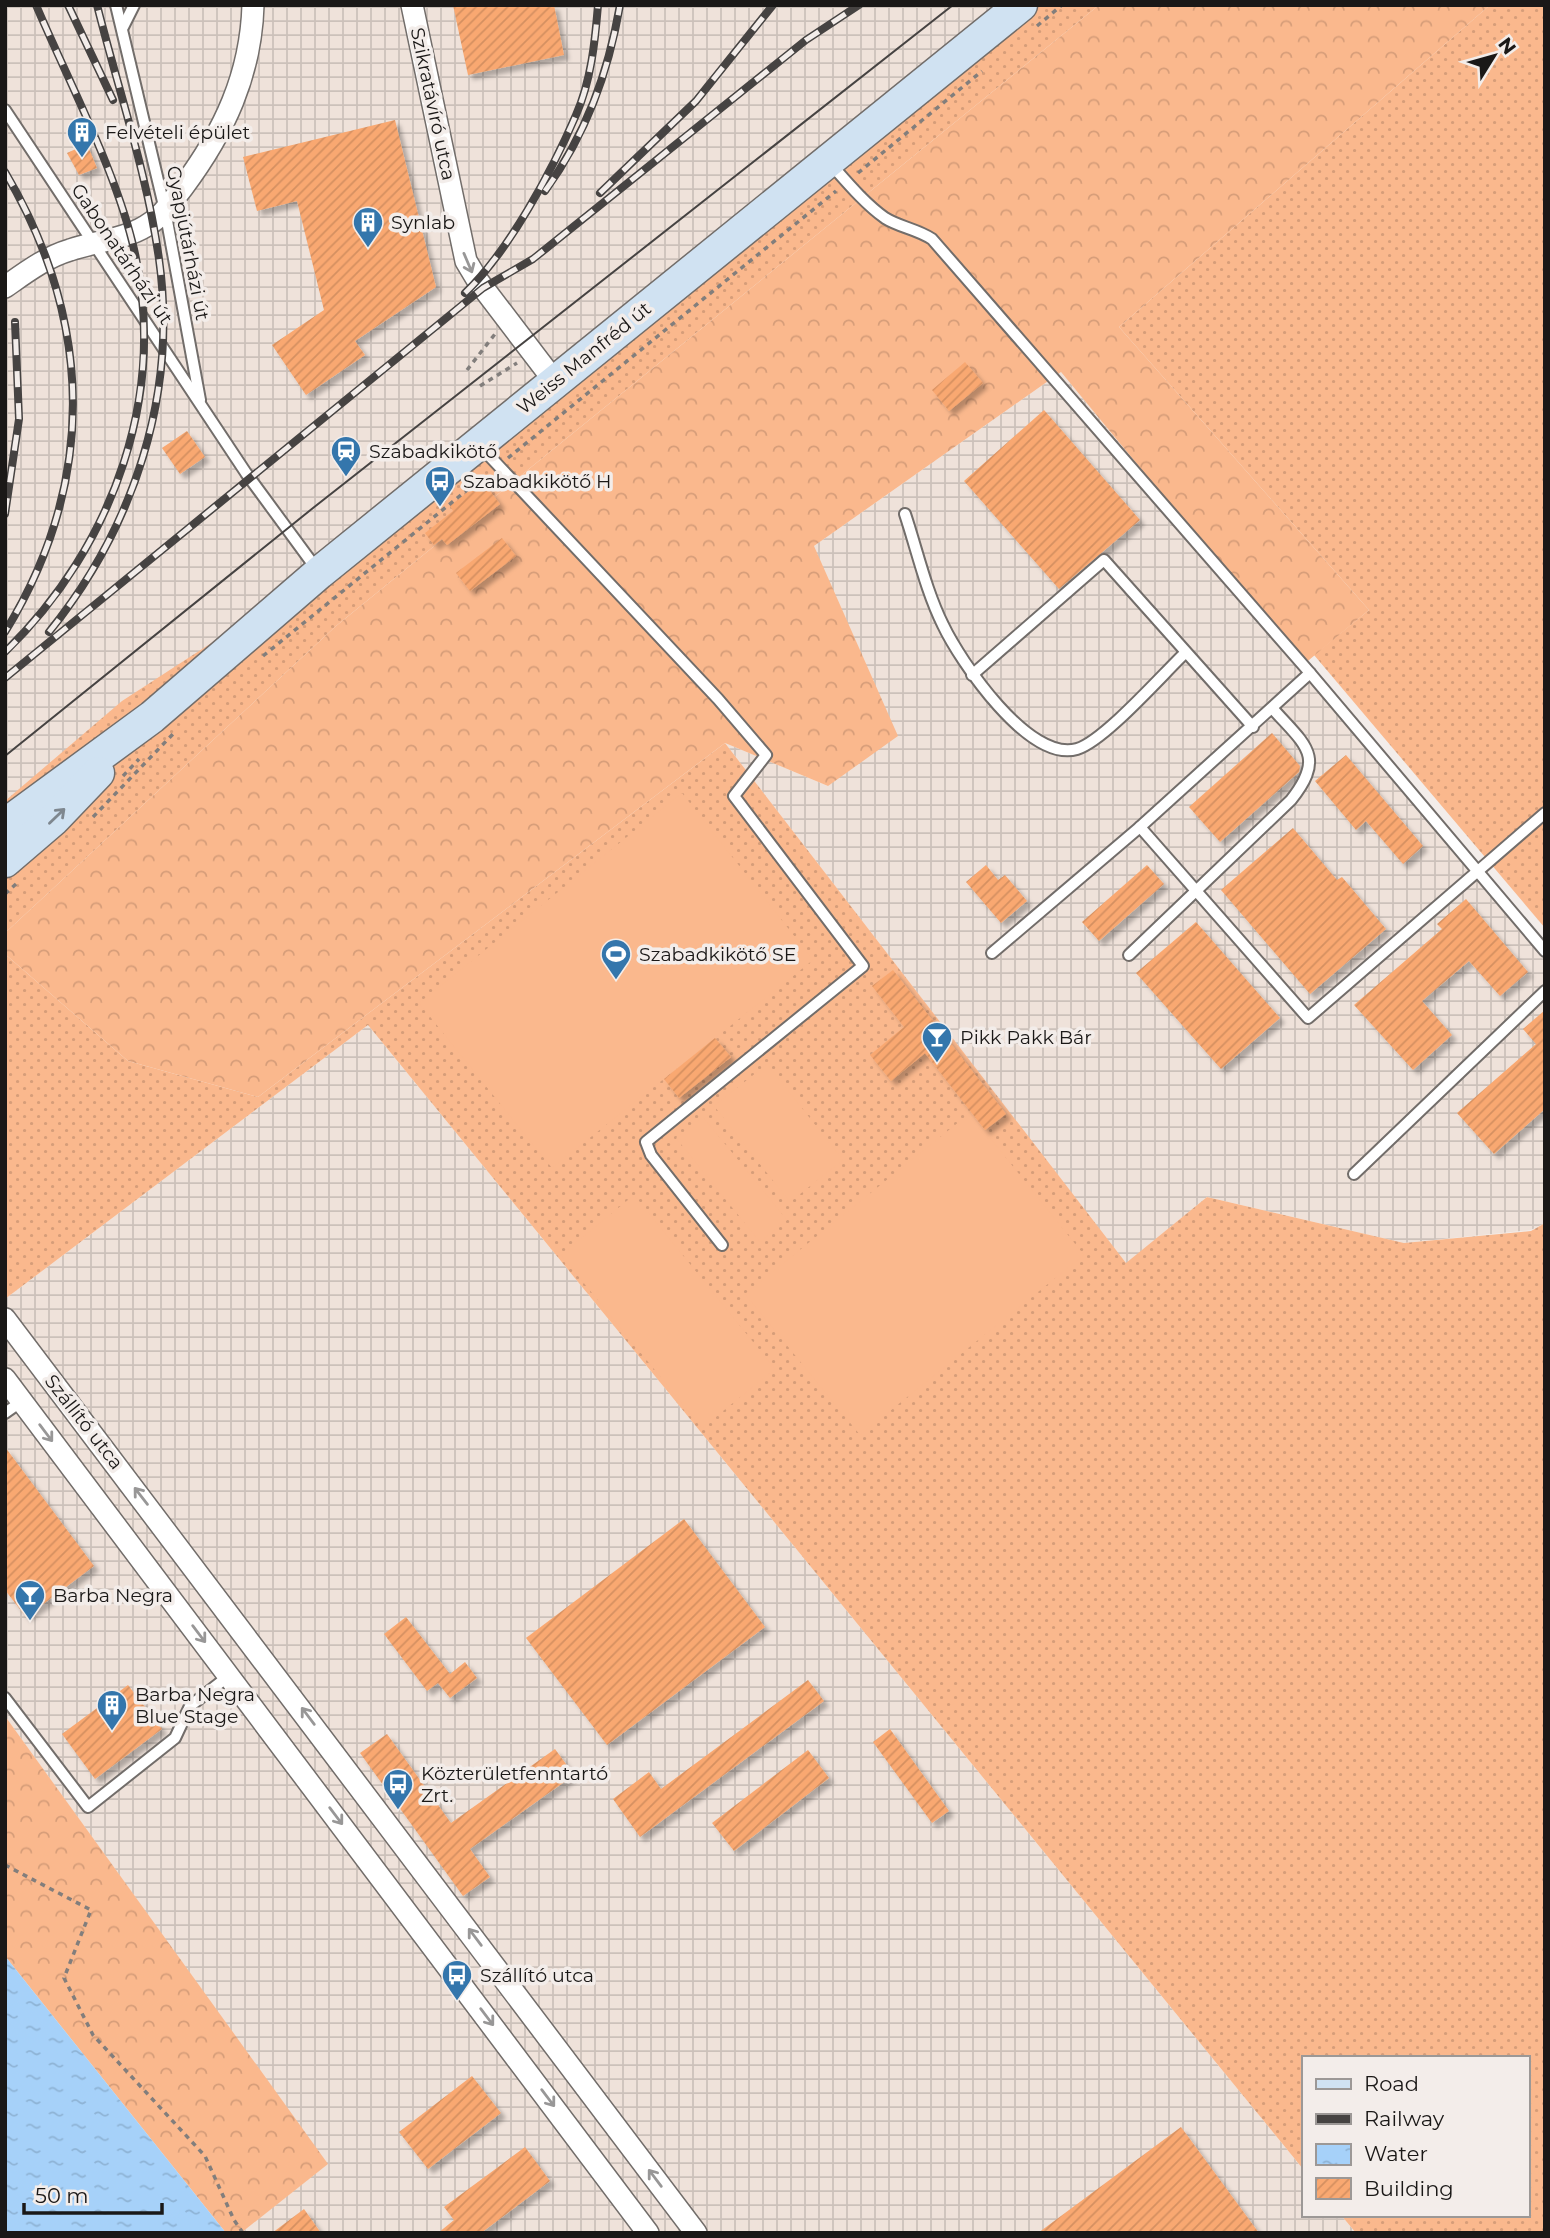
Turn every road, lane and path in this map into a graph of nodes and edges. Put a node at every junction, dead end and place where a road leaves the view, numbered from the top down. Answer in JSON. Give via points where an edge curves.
{"nodes":[{"id":1,"x":116,"y":5,"type":"edge"},
{"id":2,"x":134,"y":5,"type":"edge"},
{"id":3,"x":253,"y":5,"type":"edge"},
{"id":4,"x":412,"y":5,"type":"edge"},
{"id":5,"x":1062,"y":5,"type":"edge"},
{"id":6,"x":1026,"y":19,"type":"edge"},
{"id":7,"x":123,"y":27,"type":"junction"},
{"id":8,"x":987,"y":67,"type":"dead end"},
{"id":9,"x":5,"y":110,"type":"edge"},
{"id":10,"x":837,"y":171,"type":"junction"},
{"id":11,"x":165,"y":210,"type":"junction"},
{"id":12,"x":94,"y":244,"type":"junction"},
{"id":13,"x":5,"y":287,"type":"edge"},
{"id":14,"x":504,"y":342,"type":"dead end"},
{"id":15,"x":512,"y":352,"type":"dead end"},
{"id":16,"x":519,"y":362,"type":"junction"},
{"id":17,"x":520,"y":369,"type":"dead end"},
{"id":18,"x":467,"y":370,"type":"dead end"},
{"id":19,"x":555,"y":382,"type":"junction"},
{"id":20,"x":480,"y":386,"type":"dead end"},
{"id":21,"x":202,"y":406,"type":"junction"},
{"id":22,"x":534,"y":419,"type":"junction"},
{"id":23,"x":488,"y":455,"type":"junction"},
{"id":24,"x":905,"y":514,"type":"dead end"},
{"id":25,"x":319,"y":573,"type":"junction"},
{"id":26,"x":1185,"y":653,"type":"junction"},
{"id":27,"x":256,"y":663,"type":"dead end"},
{"id":28,"x":1310,"y":673,"type":"junction"},
{"id":29,"x":972,"y":675,"type":"junction"},
{"id":30,"x":1273,"y":709,"type":"junction"},
{"id":31,"x":167,"y":720,"type":"junction"},
{"id":32,"x":1252,"y":727,"type":"junction"},
{"id":33,"x":1545,"y":813,"type":"edge"},
{"id":34,"x":85,"y":823,"type":"dead end"},
{"id":35,"x":5,"y":825,"type":"edge"},
{"id":36,"x":1140,"y":827,"type":"junction"},
{"id":37,"x":1477,"y":869,"type":"junction"},
{"id":38,"x":13,"y":871,"type":"edge"},
{"id":39,"x":1197,"y":891,"type":"junction"},
{"id":40,"x":5,"y":894,"type":"edge"},
{"id":41,"x":1545,"y":951,"type":"edge"},
{"id":42,"x":992,"y":953,"type":"dead end"},
{"id":43,"x":1129,"y":955,"type":"dead end"},
{"id":44,"x":1545,"y":991,"type":"edge"},
{"id":45,"x":1354,"y":1174,"type":"dead end"},
{"id":46,"x":722,"y":1245,"type":"dead end"},
{"id":47,"x":5,"y":1319,"type":"edge"},
{"id":48,"x":5,"y":1379,"type":"edge"},
{"id":49,"x":14,"y":1407,"type":"edge"},
{"id":50,"x":163,"y":1525,"type":"junction"},
{"id":51,"x":133,"y":1547,"type":"junction"},
{"id":52,"x":230,"y":1675,"type":"junction"},
{"id":53,"x":5,"y":1698,"type":"edge"},
{"id":54,"x":333,"y":1749,"type":"junction"},
{"id":55,"x":303,"y":1772,"type":"junction"},
{"id":56,"x":5,"y":1865,"type":"edge"},
{"id":57,"x":537,"y":2019,"type":"junction"},
{"id":58,"x":507,"y":2043,"type":"junction"},
{"id":59,"x":243,"y":2233,"type":"edge"},
{"id":60,"x":648,"y":2233,"type":"edge"},
{"id":61,"x":696,"y":2233,"type":"edge"}],
"edges":[{"from":1,"to":7,"type":"lane","name":"Gyapjútárházi út"},
{"from":2,"to":7,"type":"lane"},
{"from":3,"to":11,"type":"street","via":[[244,72],[229,113],[211,148]]},
{"from":4,"to":19,"type":"street","name":"Szikratávíró utca","one_way":true,"via":[[466,261]]},
{"from":5,"to":6,"type":"path"},
{"from":6,"to":10,"type":"main road","name":"Weiss Manfréd út"},
{"from":7,"to":11,"type":"lane","name":"Gyapjútárházi út"},
{"from":8,"to":10,"type":"path"},
{"from":9,"to":12,"type":"lane","name":"Gabonatárházi út"},
{"from":10,"to":19,"type":"main road","name":"Weiss Manfréd út"},
{"from":10,"to":22,"type":"path"},
{"from":10,"to":28,"type":"lane","via":[[888,220],[932,239]]},
{"from":11,"to":12,"type":"street","via":[[147,226]]},
{"from":11,"to":21,"type":"lane","name":"Gyapjútárházi út"},
{"from":12,"to":13,"type":"street","via":[[58,254]]},
{"from":12,"to":21,"type":"lane","name":"Gabonatárházi út"},
{"from":14,"to":18,"type":"path","via":[[496,332]]},
{"from":15,"to":16,"type":"path"},
{"from":16,"to":17,"type":"path"},
{"from":16,"to":20,"type":"path"},
{"from":19,"to":22,"type":"main road","name":"Weiss Manfréd út"},
{"from":21,"to":25,"type":"lane","name":"Gabonatárházi út"},
{"from":22,"to":23,"type":"main road","name":"Weiss Manfréd út"},
{"from":22,"to":23,"type":"path"},
{"from":23,"to":25,"type":"main road","name":"Weiss Manfréd út"},
{"from":23,"to":27,"type":"path"},
{"from":23,"to":46,"type":"lane","via":[[766,755],[734,796],[863,966],[646,1142],[651,1155]]},
{"from":24,"to":29,"type":"lane","via":[[942,624]]},
{"from":25,"to":31,"type":"main road","name":"Weiss Manfréd út"},
{"from":26,"to":29,"type":"lane","via":[[1098,737],[1076,749],[1053,747],[1028,734]]},
{"from":26,"to":29,"type":"lane","via":[[1104,560]]},
{"from":26,"to":32,"type":"lane"},
{"from":28,"to":30,"type":"lane"},
{"from":28,"to":37,"type":"lane"},
{"from":30,"to":32,"type":"lane"},
{"from":30,"to":39,"type":"lane","via":[[1311,757],[1306,782]]},
{"from":31,"to":34,"type":"path","via":[[114,798]]},
{"from":31,"to":35,"type":"main road","name":"Weiss Manfréd út"},
{"from":38,"to":31,"type":"main road","name":"Weiss Manfréd út","one_way":true,"via":[[54,819]]},
{"from":32,"to":36,"type":"lane"},
{"from":33,"to":37,"type":"lane"},
{"from":36,"to":39,"type":"lane"},
{"from":36,"to":42,"type":"lane"},
{"from":37,"to":39,"type":"lane","via":[[1308,1018]]},
{"from":37,"to":41,"type":"lane"},
{"from":38,"to":40,"type":"path"},
{"from":39,"to":43,"type":"lane"},
{"from":44,"to":45,"type":"lane"},
{"from":50,"to":47,"type":"street","name":"Szállító utca","one_way":true},
{"from":48,"to":49,"type":"street","name":"Szállító utca"},
{"from":49,"to":51,"type":"street","name":"Szállító utca","one_way":true},
{"from":50,"to":51,"type":"street"},
{"from":54,"to":50,"type":"street","name":"Szállító utca","one_way":true},
{"from":51,"to":52,"type":"street","name":"Szállító utca","one_way":true},
{"from":52,"to":53,"type":"lane","via":[[190,1706],[175,1738],[88,1807]]},
{"from":52,"to":55,"type":"street","name":"Szállító utca"},
{"from":54,"to":55,"type":"street"},
{"from":57,"to":54,"type":"street","name":"Szállító utca","one_way":true},
{"from":55,"to":58,"type":"street","name":"Szállító utca","one_way":true},
{"from":56,"to":59,"type":"path","via":[[91,1910],[64,1978],[93,2035],[205,2156]]},
{"from":57,"to":58,"type":"street"},
{"from":61,"to":57,"type":"street","name":"Szállító utca","one_way":true},
{"from":58,"to":60,"type":"street","name":"Szállító utca","one_way":true}]}
